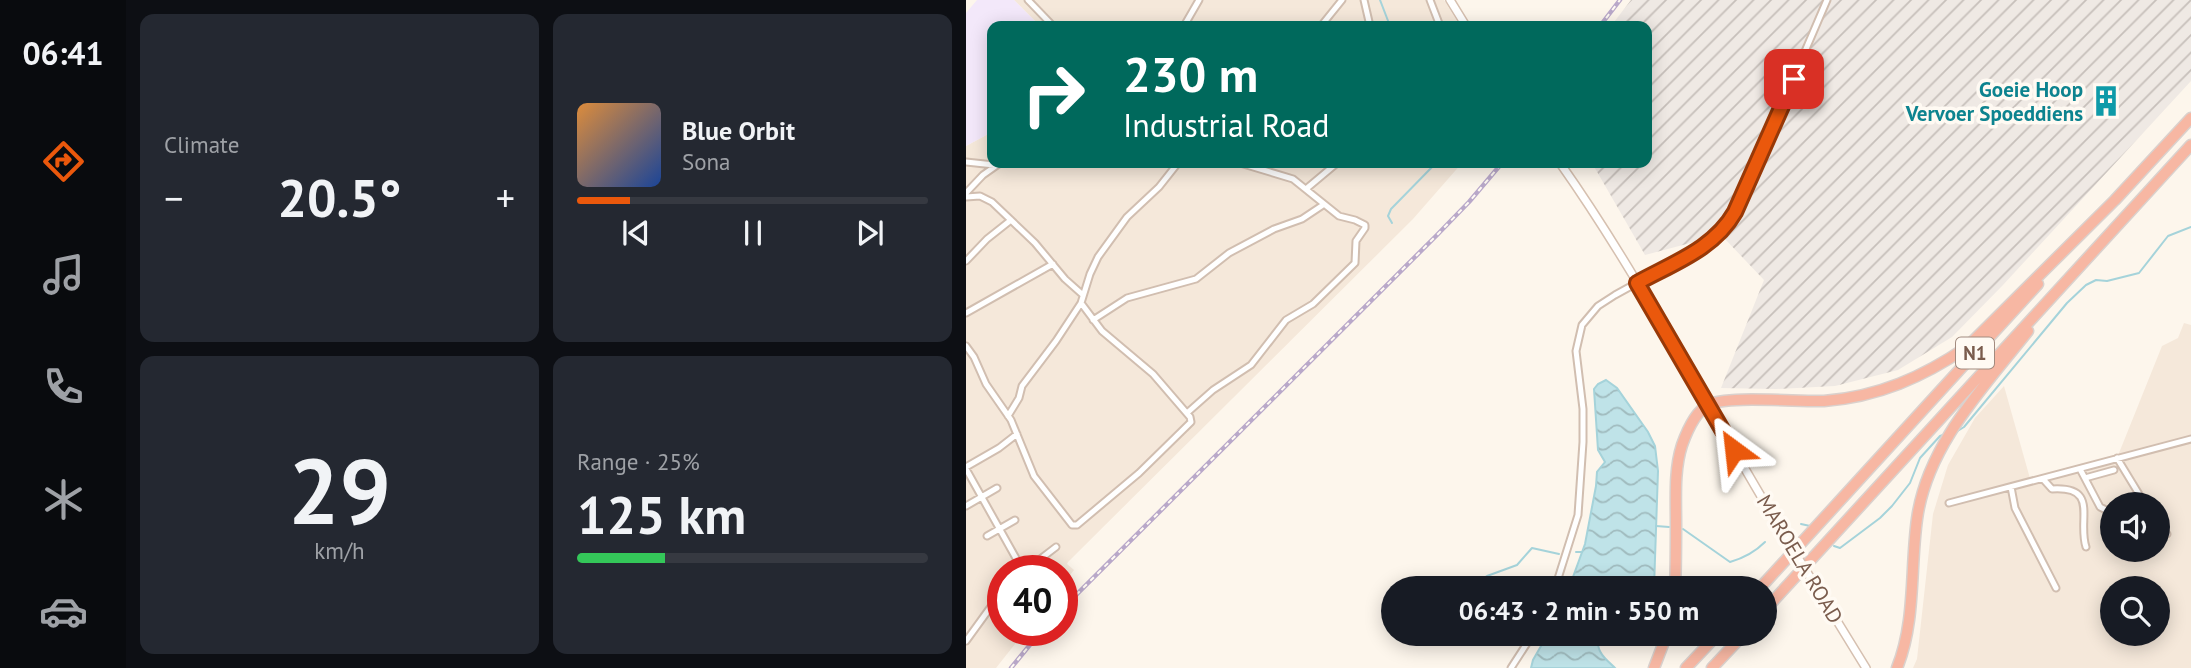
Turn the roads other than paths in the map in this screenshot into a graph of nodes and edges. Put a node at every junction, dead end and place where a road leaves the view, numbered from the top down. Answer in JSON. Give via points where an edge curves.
{"nodes":[{"id":1,"x":1028,"y":0,"type":"edge"},
{"id":2,"x":1199,"y":0,"type":"edge"},
{"id":3,"x":1342,"y":0,"type":"edge"},
{"id":4,"x":1364,"y":0,"type":"edge"},
{"id":5,"x":1430,"y":0,"type":"edge"},
{"id":6,"x":1450,"y":0,"type":"edge"},
{"id":7,"x":1827,"y":0,"type":"edge"},
{"id":8,"x":1047,"y":21,"type":"edge"},
{"id":9,"x":1187,"y":21,"type":"edge"},
{"id":10,"x":1325,"y":21,"type":"edge"},
{"id":11,"x":1369,"y":21,"type":"edge"},
{"id":12,"x":1438,"y":21,"type":"edge"},
{"id":13,"x":1463,"y":21,"type":"edge"},
{"id":14,"x":2191,"y":118,"type":"edge"},
{"id":15,"x":2191,"y":145,"type":"edge"},
{"id":16,"x":966,"y":163,"type":"edge"},
{"id":17,"x":987,"y":164,"type":"edge"},
{"id":18,"x":993,"y":168,"type":"edge"},
{"id":19,"x":1174,"y":168,"type":"edge"},
{"id":20,"x":1258,"y":168,"type":"edge"},
{"id":21,"x":1332,"y":168,"type":"edge"},
{"id":22,"x":1563,"y":168,"type":"edge"},
{"id":23,"x":1306,"y":189,"type":"junction"},
{"id":24,"x":966,"y":195,"type":"edge"},
{"id":25,"x":2117,"y":198,"type":"junction"},
{"id":26,"x":1323,"y":205,"type":"junction"},
{"id":27,"x":1011,"y":220,"type":"junction"},
{"id":28,"x":966,"y":261,"type":"edge"},
{"id":29,"x":1053,"y":264,"type":"junction"},
{"id":30,"x":2078,"y":268,"type":"junction"},
{"id":31,"x":1637,"y":283,"type":"junction"},
{"id":32,"x":1083,"y":295,"type":"junction"},
{"id":33,"x":1081,"y":303,"type":"junction"},
{"id":34,"x":966,"y":313,"type":"edge"},
{"id":35,"x":1093,"y":320,"type":"junction"},
{"id":36,"x":966,"y":346,"type":"edge"},
{"id":37,"x":1707,"y":405,"type":"junction"},
{"id":38,"x":1187,"y":413,"type":"junction"},
{"id":39,"x":1008,"y":416,"type":"junction"},
{"id":40,"x":1017,"y":434,"type":"junction"},
{"id":41,"x":2191,"y":439,"type":"edge"},
{"id":42,"x":2117,"y":458,"type":"junction"},
{"id":43,"x":966,"y":468,"type":"edge"},
{"id":44,"x":2080,"y":469,"type":"junction"},
{"id":45,"x":2114,"y":470,"type":"dead end"},
{"id":46,"x":2085,"y":478,"type":"junction"},
{"id":47,"x":2043,"y":479,"type":"junction"},
{"id":48,"x":2011,"y":487,"type":"junction"},
{"id":49,"x":997,"y":488,"type":"dead end"},
{"id":50,"x":2138,"y":492,"type":"edge"},
{"id":51,"x":981,"y":496,"type":"junction"},
{"id":52,"x":1949,"y":503,"type":"dead end"},
{"id":53,"x":966,"y":506,"type":"edge"},
{"id":54,"x":2100,"y":507,"type":"edge"},
{"id":55,"x":1015,"y":520,"type":"dead end"},
{"id":56,"x":999,"y":528,"type":"junction"},
{"id":57,"x":987,"y":536,"type":"dead end"},
{"id":58,"x":1056,"y":547,"type":"dead end"},
{"id":59,"x":2086,"y":547,"type":"dead end"},
{"id":60,"x":1014,"y":555,"type":"edge"},
{"id":61,"x":1046,"y":555,"type":"edge"},
{"id":62,"x":1559,"y":576,"type":"edge"},
{"id":63,"x":1675,"y":576,"type":"edge"},
{"id":64,"x":1771,"y":576,"type":"edge"},
{"id":65,"x":2056,"y":588,"type":"dead end"},
{"id":66,"x":1777,"y":597,"type":"edge"},
{"id":67,"x":987,"y":612,"type":"edge"},
{"id":68,"x":966,"y":641,"type":"edge"},
{"id":69,"x":1525,"y":646,"type":"edge"},
{"id":70,"x":1662,"y":646,"type":"edge"},
{"id":71,"x":1707,"y":646,"type":"edge"},
{"id":72,"x":1733,"y":646,"type":"edge"},
{"id":73,"x":1511,"y":668,"type":"edge"},
{"id":74,"x":1654,"y":668,"type":"edge"},
{"id":75,"x":1686,"y":668,"type":"edge"},
{"id":76,"x":1712,"y":668,"type":"edge"},
{"id":77,"x":1866,"y":668,"type":"edge"},
{"id":78,"x":1897,"y":668,"type":"edge"}],
"edges":[{"from":1,"to":8,"type":"street"},
{"from":2,"to":9,"type":"street"},
{"from":3,"to":10,"type":"street"},
{"from":4,"to":11,"type":"street"},
{"from":5,"to":12,"type":"street"},
{"from":6,"to":13,"type":"street"},
{"from":7,"to":31,"type":"street","via":[[1733,217],[1711,242]]},
{"from":14,"to":25,"type":"highway","number":"N1"},
{"from":15,"to":30,"type":"highway","number":"N1"},
{"from":16,"to":17,"type":"street"},
{"from":18,"to":24,"type":"street"},
{"from":19,"to":32,"type":"street","via":[[1111,238]]},
{"from":20,"to":23,"type":"street","via":[[1288,176]]},
{"from":21,"to":23,"type":"street"},
{"from":22,"to":31,"type":"street","name":"MAROELA ROAD"},
{"from":23,"to":26,"type":"street"},
{"from":24,"to":27,"type":"street","via":[[988,199]]},
{"from":25,"to":37,"type":"highway","via":[[1967,347],[1918,377],[1854,397]]},
{"from":25,"to":64,"type":"highway","number":"N1"},
{"from":26,"to":35,"type":"street","via":[[1229,253],[1196,279],[1127,298]]},
{"from":26,"to":38,"type":"street","via":[[1365,225],[1356,241],[1355,263],[1312,304],[1286,320],[1251,365]]},
{"from":27,"to":28,"type":"street"},
{"from":27,"to":29,"type":"street"},
{"from":29,"to":32,"type":"street"},
{"from":29,"to":34,"type":"street"},
{"from":30,"to":66,"type":"highway","number":"N1"},
{"from":30,"to":78,"type":"highway","via":[[1965,411],[1936,459],[1917,517],[1908,631]]},
{"from":31,"to":37,"type":"street","name":"MAROELA ROAD"},
{"from":31,"to":62,"type":"street","via":[[1598,306],[1582,325],[1578,339],[1576,365],[1583,410],[1578,515]]},
{"from":32,"to":33,"type":"street"},
{"from":33,"to":35,"type":"street"},
{"from":33,"to":39,"type":"street","via":[[1026,379]]},
{"from":35,"to":38,"type":"street","via":[[1153,374]]},
{"from":36,"to":39,"type":"street"},
{"from":37,"to":63,"type":"highway","via":[[1688,431],[1678,463]]},
{"from":37,"to":77,"type":"street","name":"MAROELA ROAD","bridge":true},
{"from":38,"to":40,"type":"street","via":[[1189,426],[1074,526],[1034,476]]},
{"from":39,"to":40,"type":"street"},
{"from":40,"to":43,"type":"street"},
{"from":41,"to":42,"type":"street"},
{"from":42,"to":44,"type":"street"},
{"from":42,"to":50,"type":"street"},
{"from":43,"to":51,"type":"street"},
{"from":44,"to":46,"type":"street"},
{"from":44,"to":47,"type":"street"},
{"from":45,"to":46,"type":"street"},
{"from":46,"to":54,"type":"street"},
{"from":47,"to":48,"type":"street"},
{"from":47,"to":59,"type":"street","via":[[2052,489],[2069,489],[2079,495]]},
{"from":48,"to":52,"type":"street"},
{"from":48,"to":65,"type":"street","via":[[2014,504]]},
{"from":49,"to":51,"type":"street"},
{"from":51,"to":53,"type":"street"},
{"from":51,"to":56,"type":"street"},
{"from":55,"to":56,"type":"street"},
{"from":56,"to":57,"type":"street"},
{"from":56,"to":60,"type":"street"},
{"from":58,"to":61,"type":"street"},
{"from":67,"to":68,"type":"street"},
{"from":69,"to":73,"type":"street"},
{"from":70,"to":74,"type":"highway"},
{"from":71,"to":75,"type":"highway"},
{"from":72,"to":76,"type":"highway"}]}
